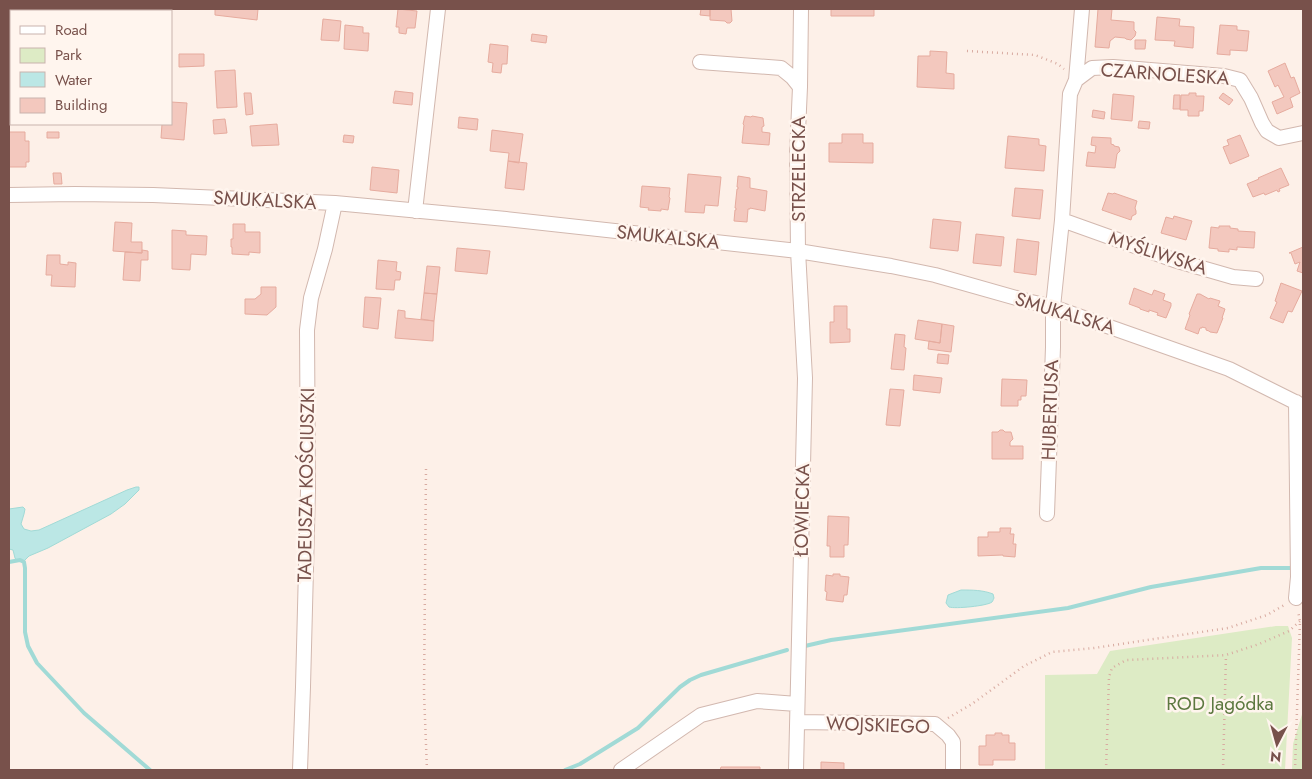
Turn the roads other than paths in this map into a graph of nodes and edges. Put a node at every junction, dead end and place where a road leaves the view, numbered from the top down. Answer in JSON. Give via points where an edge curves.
{"nodes":[{"id":1,"x":438,"y":9,"type":"edge"},
{"id":2,"x":801,"y":9,"type":"edge"},
{"id":3,"x":1082,"y":9,"type":"edge"},
{"id":4,"x":700,"y":62,"type":"dead end"},
{"id":5,"x":1076,"y":80,"type":"junction"},
{"id":6,"x":800,"y":86,"type":"junction"},
{"id":7,"x":1303,"y":133,"type":"edge"},
{"id":8,"x":9,"y":195,"type":"edge"},
{"id":9,"x":335,"y":203,"type":"junction"},
{"id":10,"x":415,"y":211,"type":"junction"},
{"id":11,"x":1062,"y":220,"type":"junction"},
{"id":12,"x":798,"y":250,"type":"junction"},
{"id":13,"x":1256,"y":279,"type":"dead end"},
{"id":14,"x":1053,"y":307,"type":"junction"},
{"id":15,"x":1300,"y":404,"type":"edge"},
{"id":16,"x":1047,"y":514,"type":"dead end"},
{"id":17,"x":1296,"y":598,"type":"road end"},
{"id":18,"x":798,"y":704,"type":"junction"},
{"id":19,"x":798,"y":722,"type":"junction"},
{"id":20,"x":300,"y":770,"type":"edge"},
{"id":21,"x":621,"y":770,"type":"edge"},
{"id":22,"x":796,"y":770,"type":"edge"},
{"id":23,"x":953,"y":770,"type":"edge"}],
"edges":[{"from":1,"to":10,"type":"street"},
{"from":2,"to":6,"type":"street","name":"STRZELECKA"},
{"from":3,"to":5,"type":"street"},
{"from":4,"to":6,"type":"street","via":[[782,68]]},
{"from":5,"to":7,"type":"street","name":"CZARNOLESKA","via":[[1092,68],[1113,66],[1224,76],[1240,80],[1267,131],[1280,138]]},
{"from":5,"to":11,"type":"street","name":"CZARNOLESKA","via":[[1070,94]]},
{"from":6,"to":12,"type":"street","name":"STRZELECKA"},
{"from":8,"to":9,"type":"street","name":"SMUKALSKA","via":[[153,195]]},
{"from":9,"to":10,"type":"street","name":"SMUKALSKA"},
{"from":9,"to":20,"type":"street","name":"TADEUSZA KOŚCIUSZKI","via":[[311,298],[307,330],[308,490]]},
{"from":10,"to":12,"type":"street","name":"SMUKALSKA"},
{"from":11,"to":13,"type":"street","name":"MYŚLIWSKA","via":[[1233,278]]},
{"from":11,"to":14,"type":"street","name":"CZARNOLESKA"},
{"from":12,"to":14,"type":"street","name":"SMUKALSKA","via":[[891,266]]},
{"from":12,"to":18,"type":"street","name":"ŁOWIECKA","via":[[805,378]]},
{"from":14,"to":15,"type":"street","name":"SMUKALSKA","via":[[1230,369]]},
{"from":14,"to":16,"type":"street","name":"HUBERTUSA"},
{"from":15,"to":17,"type":"street"},
{"from":18,"to":19,"type":"street","name":"ŁOWIECKA"},
{"from":18,"to":21,"type":"street","via":[[757,701],[701,715]]},
{"from":19,"to":22,"type":"street","name":"ŁOWIECKA"},
{"from":19,"to":23,"type":"street","name":"WOJSKIEGO","via":[[935,724],[953,742]]}]}
